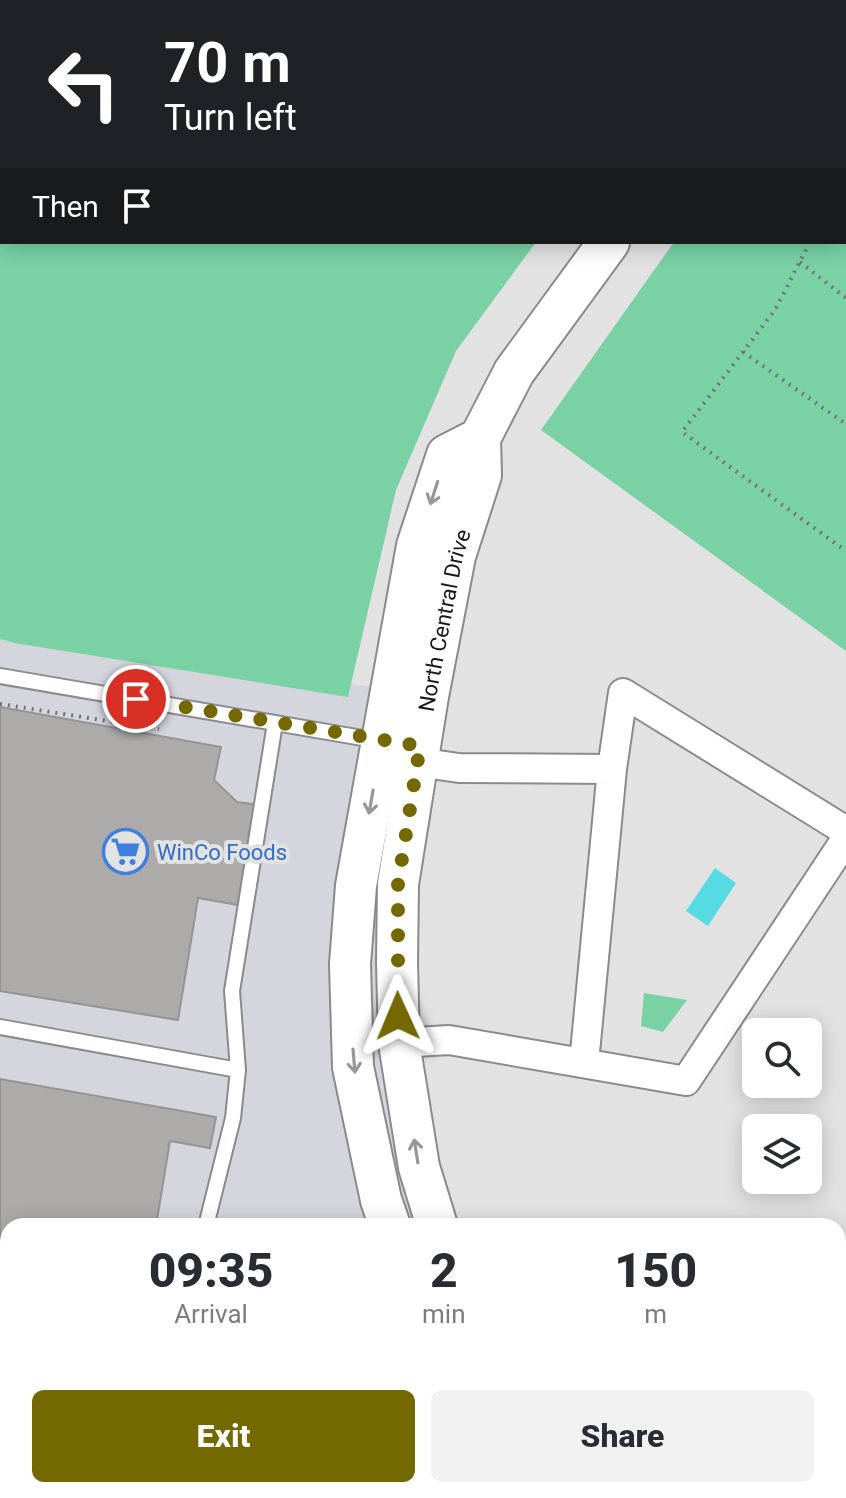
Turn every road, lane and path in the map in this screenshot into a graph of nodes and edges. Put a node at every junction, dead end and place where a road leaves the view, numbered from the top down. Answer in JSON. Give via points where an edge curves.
{"nodes":[{"id":1,"x":608,"y":244,"type":"edge"},
{"id":2,"x":808,"y":244,"type":"edge"},
{"id":3,"x":800,"y":262,"type":"junction"},
{"id":4,"x":846,"y":298,"type":"edge"},
{"id":5,"x":743,"y":352,"type":"junction"},
{"id":6,"x":846,"y":424,"type":"edge"},
{"id":7,"x":846,"y":551,"type":"edge"},
{"id":8,"x":0,"y":676,"type":"edge"},
{"id":9,"x":0,"y":704,"type":"edge"},
{"id":10,"x":275,"y":723,"type":"junction"},
{"id":11,"x":159,"y":729,"type":"dead end"},
{"id":12,"x":404,"y":747,"type":"junction"},
{"id":13,"x":612,"y":769,"type":"junction"},
{"id":14,"x":846,"y":831,"type":"edge"},
{"id":15,"x":846,"y":839,"type":"edge"},
{"id":16,"x":0,"y":1027,"type":"edge"},
{"id":17,"x":399,"y":1043,"type":"junction"},
{"id":18,"x":584,"y":1063,"type":"junction"},
{"id":19,"x":238,"y":1070,"type":"junction"},
{"id":20,"x":208,"y":1218,"type":"edge"},
{"id":21,"x":387,"y":1218,"type":"edge"},
{"id":22,"x":435,"y":1218,"type":"edge"}],
"edges":[{"from":1,"to":12,"type":"main road","via":[[514,372],[480,438],[447,455],[417,546]]},
{"from":2,"to":3,"type":"path"},
{"from":3,"to":4,"type":"path"},
{"from":3,"to":5,"type":"path","via":[[775,310]]},
{"from":5,"to":6,"type":"path"},
{"from":5,"to":7,"type":"path","via":[[682,432]]},
{"from":8,"to":10,"type":"lane"},
{"from":9,"to":11,"type":"path"},
{"from":10,"to":12,"type":"lane"},
{"from":10,"to":19,"type":"lane","via":[[232,991]]},
{"from":12,"to":13,"type":"street","via":[[459,768]]},
{"from":12,"to":17,"type":"main road"},
{"from":12,"to":21,"type":"main road","one_way":true,"via":[[356,886],[350,964],[353,1067]]},
{"from":13,"to":14,"type":"street","via":[[623,693]]},
{"from":13,"to":18,"type":"street"},
{"from":15,"to":18,"type":"street","via":[[686,1081]]},
{"from":16,"to":19,"type":"lane"},
{"from":17,"to":18,"type":"street","via":[[449,1040]]},
{"from":22,"to":17,"type":"main road","one_way":true,"via":[[419,1167]]},
{"from":19,"to":20,"type":"lane","via":[[233,1118]]}]}
